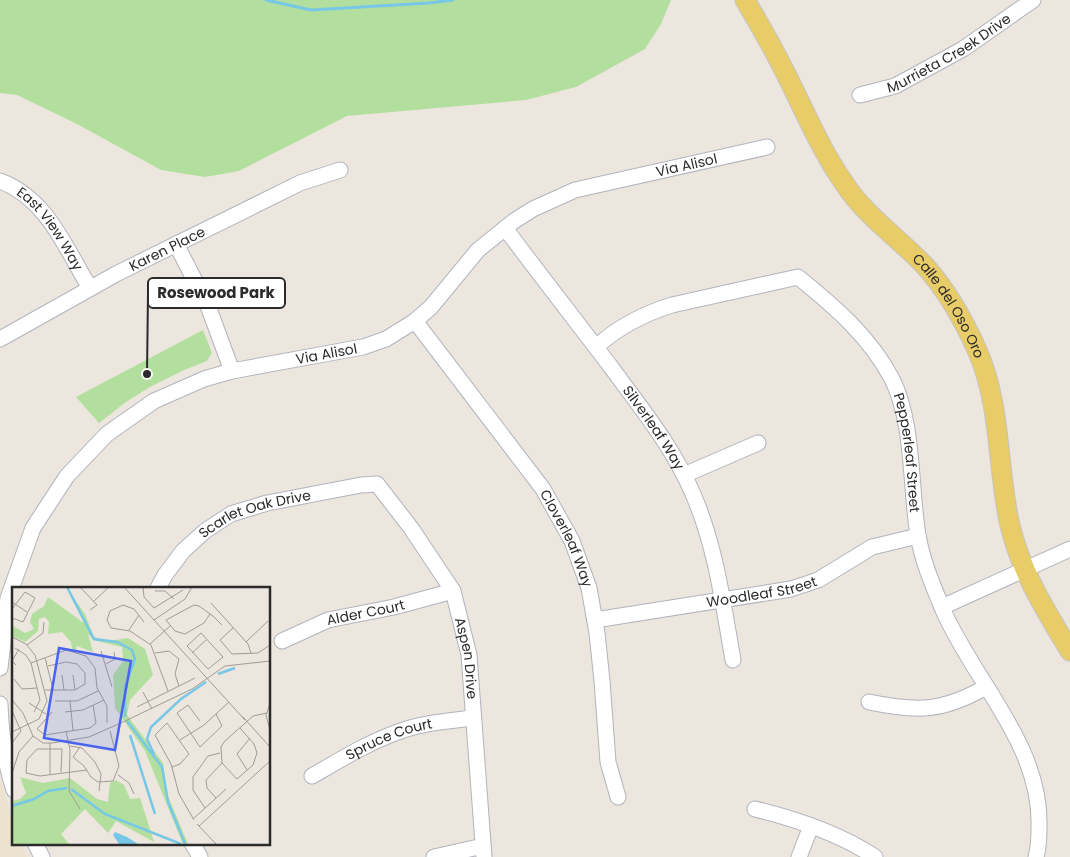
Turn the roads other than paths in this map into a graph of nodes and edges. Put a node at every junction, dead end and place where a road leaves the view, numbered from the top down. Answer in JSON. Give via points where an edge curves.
{"nodes":[{"id":1,"x":745,"y":0,"type":"edge"},
{"id":2,"x":1032,"y":0,"type":"edge"},
{"id":3,"x":860,"y":95,"type":"dead end"},
{"id":4,"x":767,"y":147,"type":"dead end"},
{"id":5,"x":340,"y":170,"type":"dead end"},
{"id":6,"x":0,"y":181,"type":"edge"},
{"id":7,"x":505,"y":228,"type":"junction"},
{"id":8,"x":176,"y":244,"type":"junction"},
{"id":9,"x":90,"y":288,"type":"junction"},
{"id":10,"x":415,"y":320,"type":"junction"},
{"id":11,"x":0,"y":339,"type":"edge"},
{"id":12,"x":596,"y":347,"type":"junction"},
{"id":13,"x":232,"y":370,"type":"junction"},
{"id":14,"x":758,"y":443,"type":"dead end"},
{"id":15,"x":684,"y":475,"type":"junction"},
{"id":16,"x":377,"y":484,"type":"joint"},
{"id":17,"x":918,"y":536,"type":"junction"},
{"id":18,"x":1070,"y":549,"type":"edge"},
{"id":19,"x":1025,"y":569,"type":"junction"},
{"id":20,"x":159,"y":587,"type":"edge"},
{"id":21,"x":453,"y":591,"type":"junction"},
{"id":22,"x":722,"y":600,"type":"junction"},
{"id":23,"x":942,"y":607,"type":"junction"},
{"id":24,"x":595,"y":620,"type":"junction"},
{"id":25,"x":282,"y":640,"type":"dead end"},
{"id":26,"x":1070,"y":650,"type":"edge"},
{"id":27,"x":732,"y":660,"type":"dead end"},
{"id":28,"x":0,"y":668,"type":"edge"},
{"id":29,"x":986,"y":687,"type":"junction"},
{"id":30,"x":868,"y":702,"type":"dead end"},
{"id":31,"x":0,"y":704,"type":"edge"},
{"id":32,"x":473,"y":718,"type":"junction"},
{"id":33,"x":312,"y":776,"type":"dead end"},
{"id":34,"x":12,"y":785,"type":"edge"},
{"id":35,"x":618,"y":797,"type":"dead end"},
{"id":36,"x":755,"y":809,"type":"dead end"},
{"id":37,"x":811,"y":826,"type":"junction"},
{"id":38,"x":36,"y":844,"type":"edge"},
{"id":39,"x":193,"y":844,"type":"edge"},
{"id":40,"x":484,"y":852,"type":"edge"},
{"id":41,"x":42,"y":857,"type":"edge"},
{"id":42,"x":200,"y":857,"type":"edge"},
{"id":43,"x":434,"y":857,"type":"edge"},
{"id":44,"x":799,"y":857,"type":"edge"},
{"id":45,"x":875,"y":857,"type":"edge"},
{"id":46,"x":1036,"y":857,"type":"edge"}],
"edges":[{"from":1,"to":19,"type":"main road","name":"Calle del Oso Oro","via":[[843,182],[867,212],[926,267],[955,308],[974,343],[990,387],[1003,492],[1016,547]]},
{"from":2,"to":3,"type":"street","name":"Murrieta Creek Drive","via":[[963,49],[895,86]]},
{"from":4,"to":7,"type":"street","name":"Via Alisol","via":[[576,190],[533,210]]},
{"from":5,"to":8,"type":"street","name":"Karen Place","via":[[300,183]]},
{"from":6,"to":9,"type":"street","name":"East View Way","via":[[31,200],[45,214]]},
{"from":7,"to":10,"type":"street","name":"Via Alisol","via":[[478,250],[431,307]]},
{"from":7,"to":12,"type":"street","name":"Silverleaf Way"},
{"from":8,"to":9,"type":"street","name":"Karen Place"},
{"from":8,"to":13,"type":"street","via":[[208,306]]},
{"from":9,"to":11,"type":"street","name":"Karen Place"},
{"from":10,"to":13,"type":"street","name":"Via Alisol","via":[[386,339],[363,347]]},
{"from":10,"to":24,"type":"street","name":"Cloverleaf Way","via":[[556,510],[572,541],[589,588]]},
{"from":12,"to":15,"type":"street","name":"Silverleaf Way","via":[[662,437]]},
{"from":12,"to":17,"type":"street","name":"Pepperleaf Street","via":[[626,324],[653,311],[798,277],[867,340],[893,381],[906,424]]},
{"from":13,"to":28,"type":"street","name":"Via Alisol","via":[[154,401],[107,434],[67,476],[33,528],[8,598]]},
{"from":14,"to":15,"type":"street"},
{"from":15,"to":22,"type":"street","name":"Silverleaf Way","via":[[704,521]]},
{"from":16,"to":20,"type":"street","name":"Scarlet Oak Drive","via":[[361,484],[266,503],[231,514],[183,551]]},
{"from":16,"to":21,"type":"street","name":"Aspen Drive","via":[[412,528]]},
{"from":17,"to":22,"type":"street","name":"Woodleaf Street","via":[[872,547],[804,585]]},
{"from":17,"to":23,"type":"street","name":"Pepperleaf Street"},
{"from":18,"to":19,"type":"street"},
{"from":19,"to":23,"type":"street"},
{"from":19,"to":26,"type":"main road","name":"Calle del Oso Oro"},
{"from":21,"to":25,"type":"street","name":"Alder Court","via":[[328,620]]},
{"from":21,"to":32,"type":"street","name":"Aspen Drive","via":[[470,655]]},
{"from":22,"to":24,"type":"street","name":"Woodleaf Street"},
{"from":22,"to":27,"type":"street","name":"Silverleaf Way"},
{"from":23,"to":29,"type":"street","name":"Pepperleaf Street","via":[[958,642]]},
{"from":24,"to":35,"type":"street","name":"Cloverleaf Way","via":[[608,762]]},
{"from":29,"to":30,"type":"street","via":[[953,702],[928,708],[904,709]]},
{"from":29,"to":46,"type":"street","name":"Pepperleaf Street","via":[[1008,723],[1034,779],[1040,816]]},
{"from":31,"to":34,"type":"street","via":[[7,771]]},
{"from":32,"to":33,"type":"street","name":"Spruce Court","via":[[399,731],[358,749]]},
{"from":32,"to":40,"type":"street","name":"Aspen Drive"},
{"from":36,"to":37,"type":"street"},
{"from":37,"to":44,"type":"street"},
{"from":37,"to":45,"type":"street"},
{"from":38,"to":41,"type":"street"},
{"from":39,"to":42,"type":"street"},
{"from":40,"to":43,"type":"street"}]}
